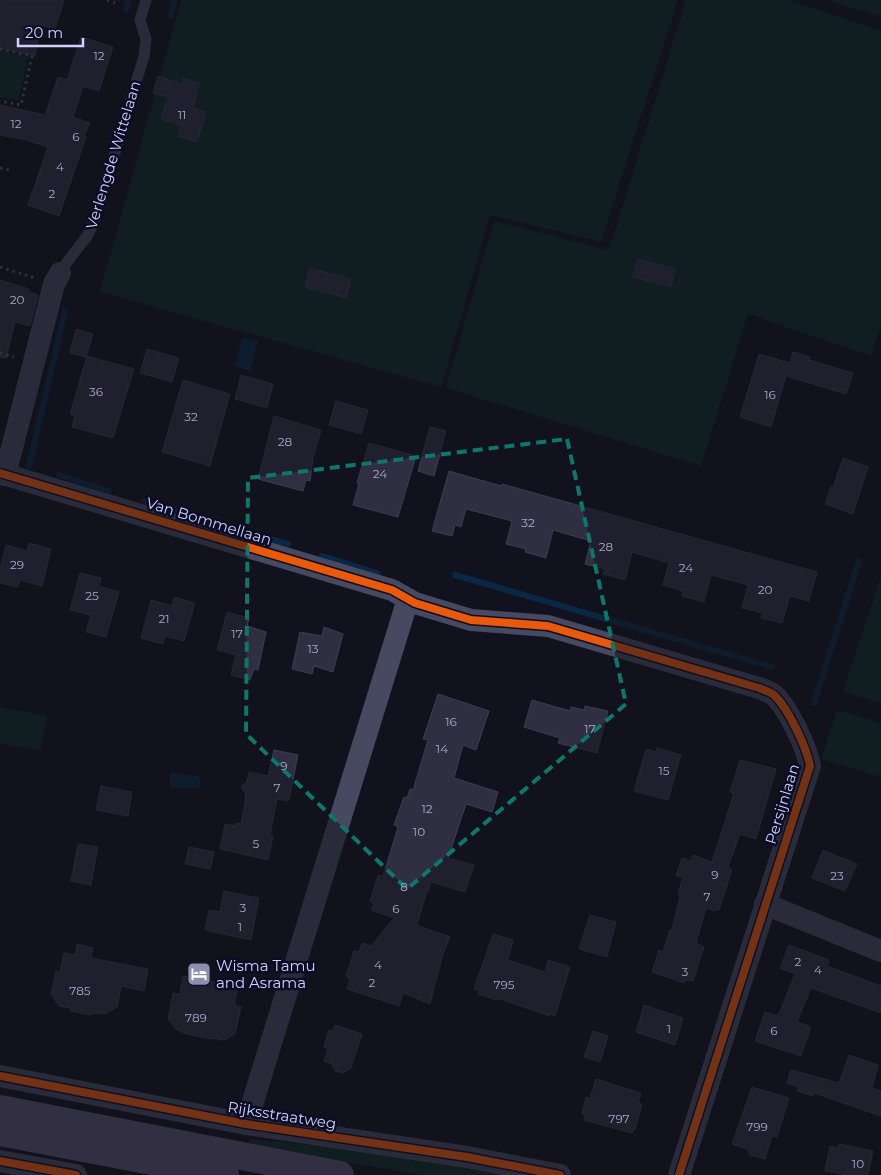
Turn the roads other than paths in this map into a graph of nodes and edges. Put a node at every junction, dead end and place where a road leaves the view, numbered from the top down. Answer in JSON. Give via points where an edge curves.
{"nodes":[{"id":1,"x":146,"y":0,"type":"edge"},
{"id":2,"x":57,"y":279,"type":"joint"},
{"id":3,"x":2,"y":474,"type":"edge"},
{"id":4,"x":408,"y":599,"type":"junction"},
{"id":5,"x":765,"y":904,"type":"junction"},
{"id":6,"x":881,"y":951,"type":"edge"},
{"id":7,"x":0,"y":1076,"type":"edge"},
{"id":8,"x":0,"y":1110,"type":"edge"},
{"id":9,"x":246,"y":1124,"type":"junction"},
{"id":10,"x":0,"y":1132,"type":"edge"},
{"id":11,"x":0,"y":1160,"type":"edge"},
{"id":12,"x":76,"y":1175,"type":"edge"},
{"id":13,"x":225,"y":1175,"type":"edge"},
{"id":14,"x":340,"y":1175,"type":"edge"},
{"id":15,"x":560,"y":1175,"type":"edge"},
{"id":16,"x":679,"y":1175,"type":"edge"}],
"edges":[{"from":1,"to":2,"type":"lane","name":"Verlengde Wittelaan","via":[[140,20],[146,39],[144,56],[96,216],[88,235]]},
{"from":2,"to":3,"type":"street","name":"Verlengde Wittelaan"},
{"from":3,"to":4,"type":"street","name":"Van Bommellaan","via":[[392,590]]},
{"from":4,"to":5,"type":"street","name":"Persijnlaan","via":[[471,620],[548,626],[773,694],[808,752],[810,766]]},
{"from":4,"to":9,"type":"street"},
{"from":5,"to":6,"type":"street"},
{"from":5,"to":16,"type":"street","name":"Persijnlaan"},
{"from":7,"to":9,"type":"street","name":"Rijksstraatweg"},
{"from":8,"to":14,"type":"main road"},
{"from":9,"to":15,"type":"street","name":"Rijksstraatweg","via":[[467,1157]]},
{"from":10,"to":13,"type":"main road"},
{"from":11,"to":12,"type":"street"}]}
